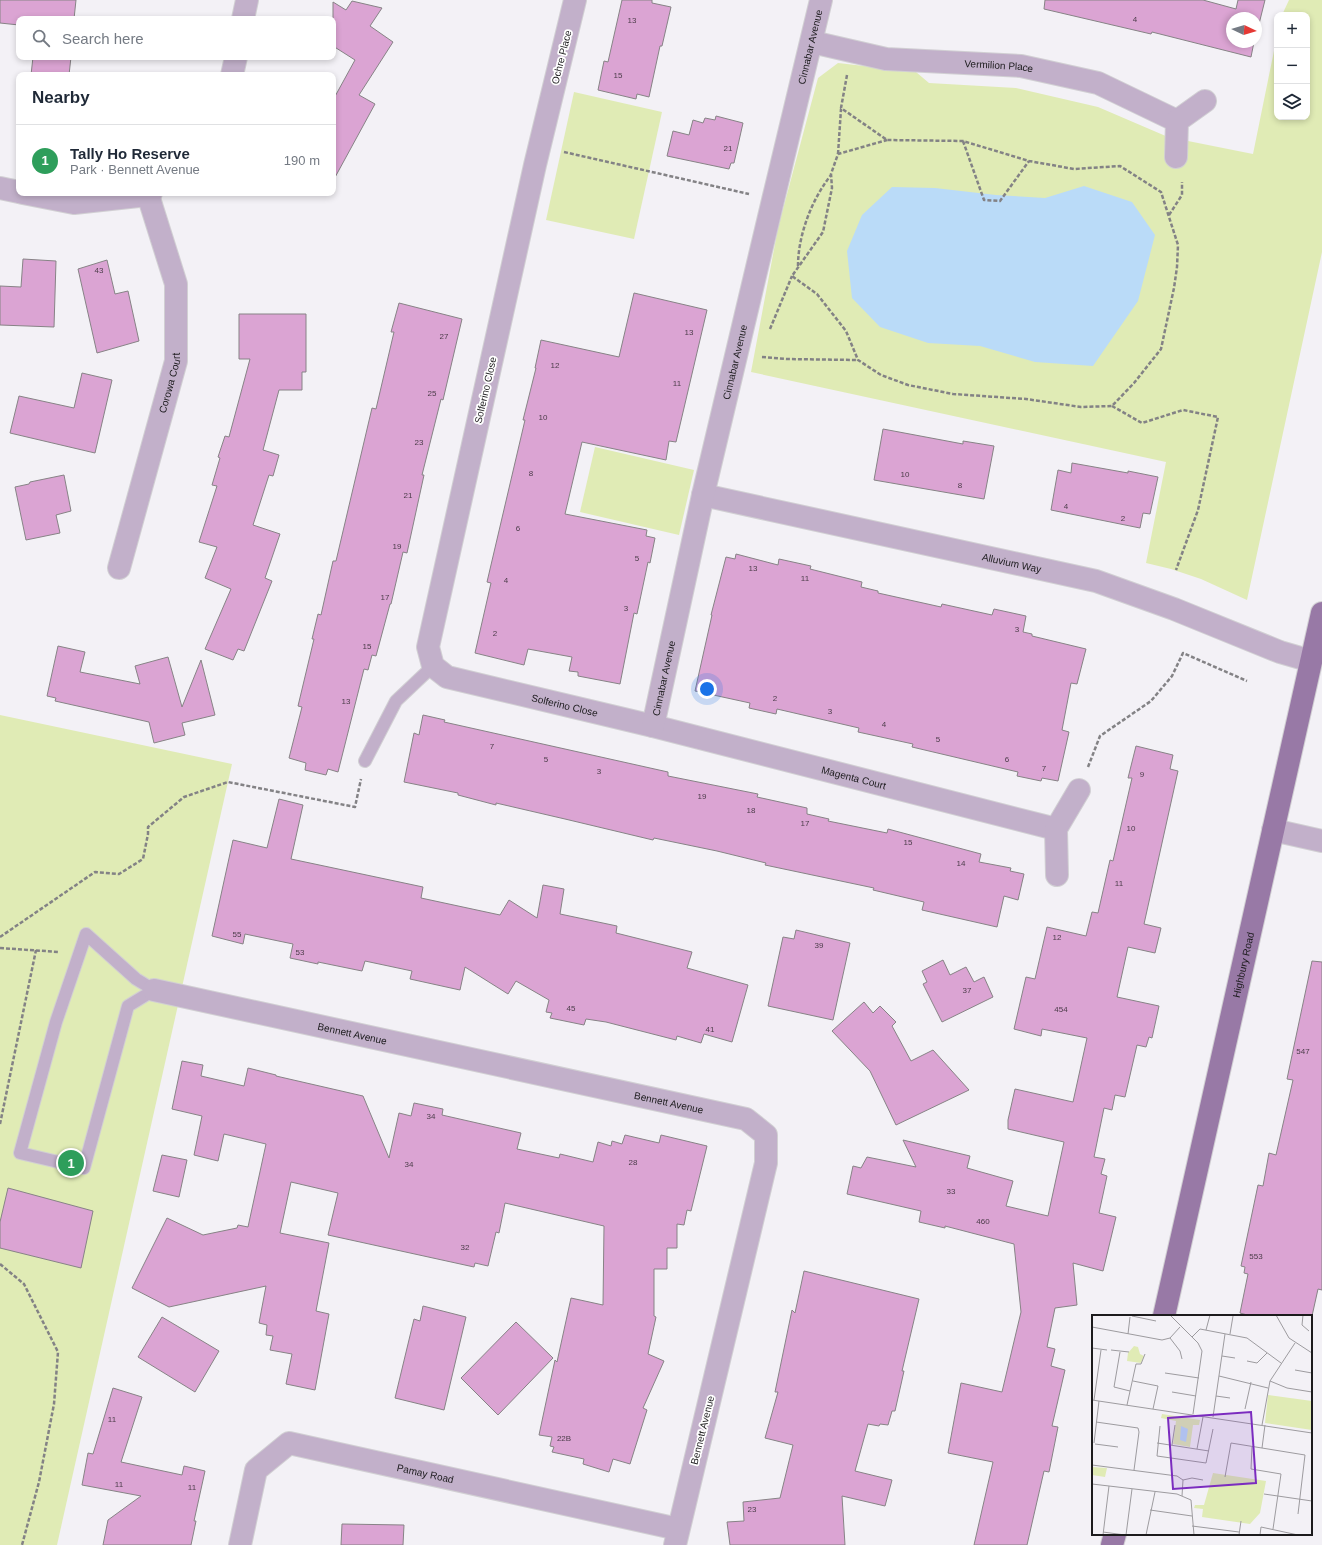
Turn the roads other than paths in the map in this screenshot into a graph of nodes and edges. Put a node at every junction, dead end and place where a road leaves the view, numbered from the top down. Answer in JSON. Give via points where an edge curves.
{"nodes":[{"id":1,"x":247,"y":0,"type":"edge"},
{"id":2,"x":575,"y":0,"type":"edge"},
{"id":3,"x":821,"y":0,"type":"edge"},
{"id":4,"x":244,"y":16,"type":"edge"},
{"id":5,"x":812,"y":42,"type":"junction"},
{"id":6,"x":235,"y":60,"type":"edge"},
{"id":7,"x":233,"y":72,"type":"edge"},
{"id":8,"x":1205,"y":101,"type":"dead end"},
{"id":9,"x":547,"y":113,"type":"joint"},
{"id":10,"x":1177,"y":121,"type":"junction"},
{"id":11,"x":1176,"y":157,"type":"road end"},
{"id":12,"x":0,"y":188,"type":"edge"},
{"id":13,"x":16,"y":191,"type":"edge"},
{"id":14,"x":38,"y":196,"type":"edge"},
{"id":15,"x":133,"y":196,"type":"edge"},
{"id":16,"x":151,"y":196,"type":"edge"},
{"id":17,"x":703,"y":496,"type":"junction"},
{"id":18,"x":119,"y":568,"type":"dead end"},
{"id":19,"x":1322,"y":613,"type":"edge"},
{"id":20,"x":1311,"y":661,"type":"junction"},
{"id":21,"x":434,"y":666,"type":"junction"},
{"id":22,"x":653,"y":726,"type":"junction"},
{"id":23,"x":365,"y":761,"type":"road end"},
{"id":24,"x":1079,"y":790,"type":"road end"},
{"id":25,"x":1056,"y":829,"type":"junction"},
{"id":26,"x":1273,"y":830,"type":"junction"},
{"id":27,"x":1322,"y":841,"type":"edge"},
{"id":28,"x":1057,"y":875,"type":"dead end"},
{"id":29,"x":154,"y":990,"type":"junction"},
{"id":30,"x":1164,"y":1315,"type":"edge"},
{"id":31,"x":1114,"y":1535,"type":"edge"},
{"id":32,"x":676,"y":1537,"type":"edge"},
{"id":33,"x":240,"y":1545,"type":"edge"},
{"id":34,"x":1112,"y":1545,"type":"edge"}],
"edges":[{"from":1,"to":4,"type":"street"},
{"from":2,"to":9,"type":"street","name":"Ochre Place"},
{"from":3,"to":5,"type":"street","name":"Cinnabar Avenue"},
{"from":5,"to":10,"type":"street","name":"Vermilion Place","via":[[886,59],[1021,66],[1098,82]]},
{"from":5,"to":17,"type":"street","name":"Cinnabar Avenue"},
{"from":6,"to":7,"type":"street"},
{"from":8,"to":10,"type":"street"},
{"from":9,"to":21,"type":"street","name":"Solferino Close","via":[[428,647]]},
{"from":10,"to":11,"type":"street"},
{"from":12,"to":13,"type":"street"},
{"from":14,"to":15,"type":"street","via":[[74,203]]},
{"from":16,"to":18,"type":"street","name":"Corowa Court","via":[[176,284],[176,361]]},
{"from":17,"to":20,"type":"street","name":"Alluvium Way","via":[[1096,581],[1280,652]]},
{"from":17,"to":22,"type":"street","name":"Cinnabar Avenue"},
{"from":19,"to":20,"type":"main road","name":"Highbury Road"},
{"from":20,"to":26,"type":"main road","name":"Highbury Road"},
{"from":21,"to":22,"type":"street","name":"Solferino Close","via":[[447,677]]},
{"from":21,"to":23,"type":"lane","via":[[396,701]]},
{"from":22,"to":25,"type":"street","name":"Magenta Court"},
{"from":24,"to":25,"type":"street"},
{"from":25,"to":28,"type":"street"},
{"from":26,"to":27,"type":"street"},
{"from":26,"to":30,"type":"main road","name":"Highbury Road"},
{"from":29,"to":29,"type":"lane","via":[[128,1006],[84,1168],[20,1153],[56,1022],[86,934],[136,979]]},
{"from":29,"to":32,"type":"street","name":"Bennett Avenue","via":[[746,1119],[766,1135],[766,1163]]},
{"from":31,"to":34,"type":"main road"},
{"from":32,"to":33,"type":"street","name":"Pamay Road","via":[[289,1443],[256,1470]]}]}
